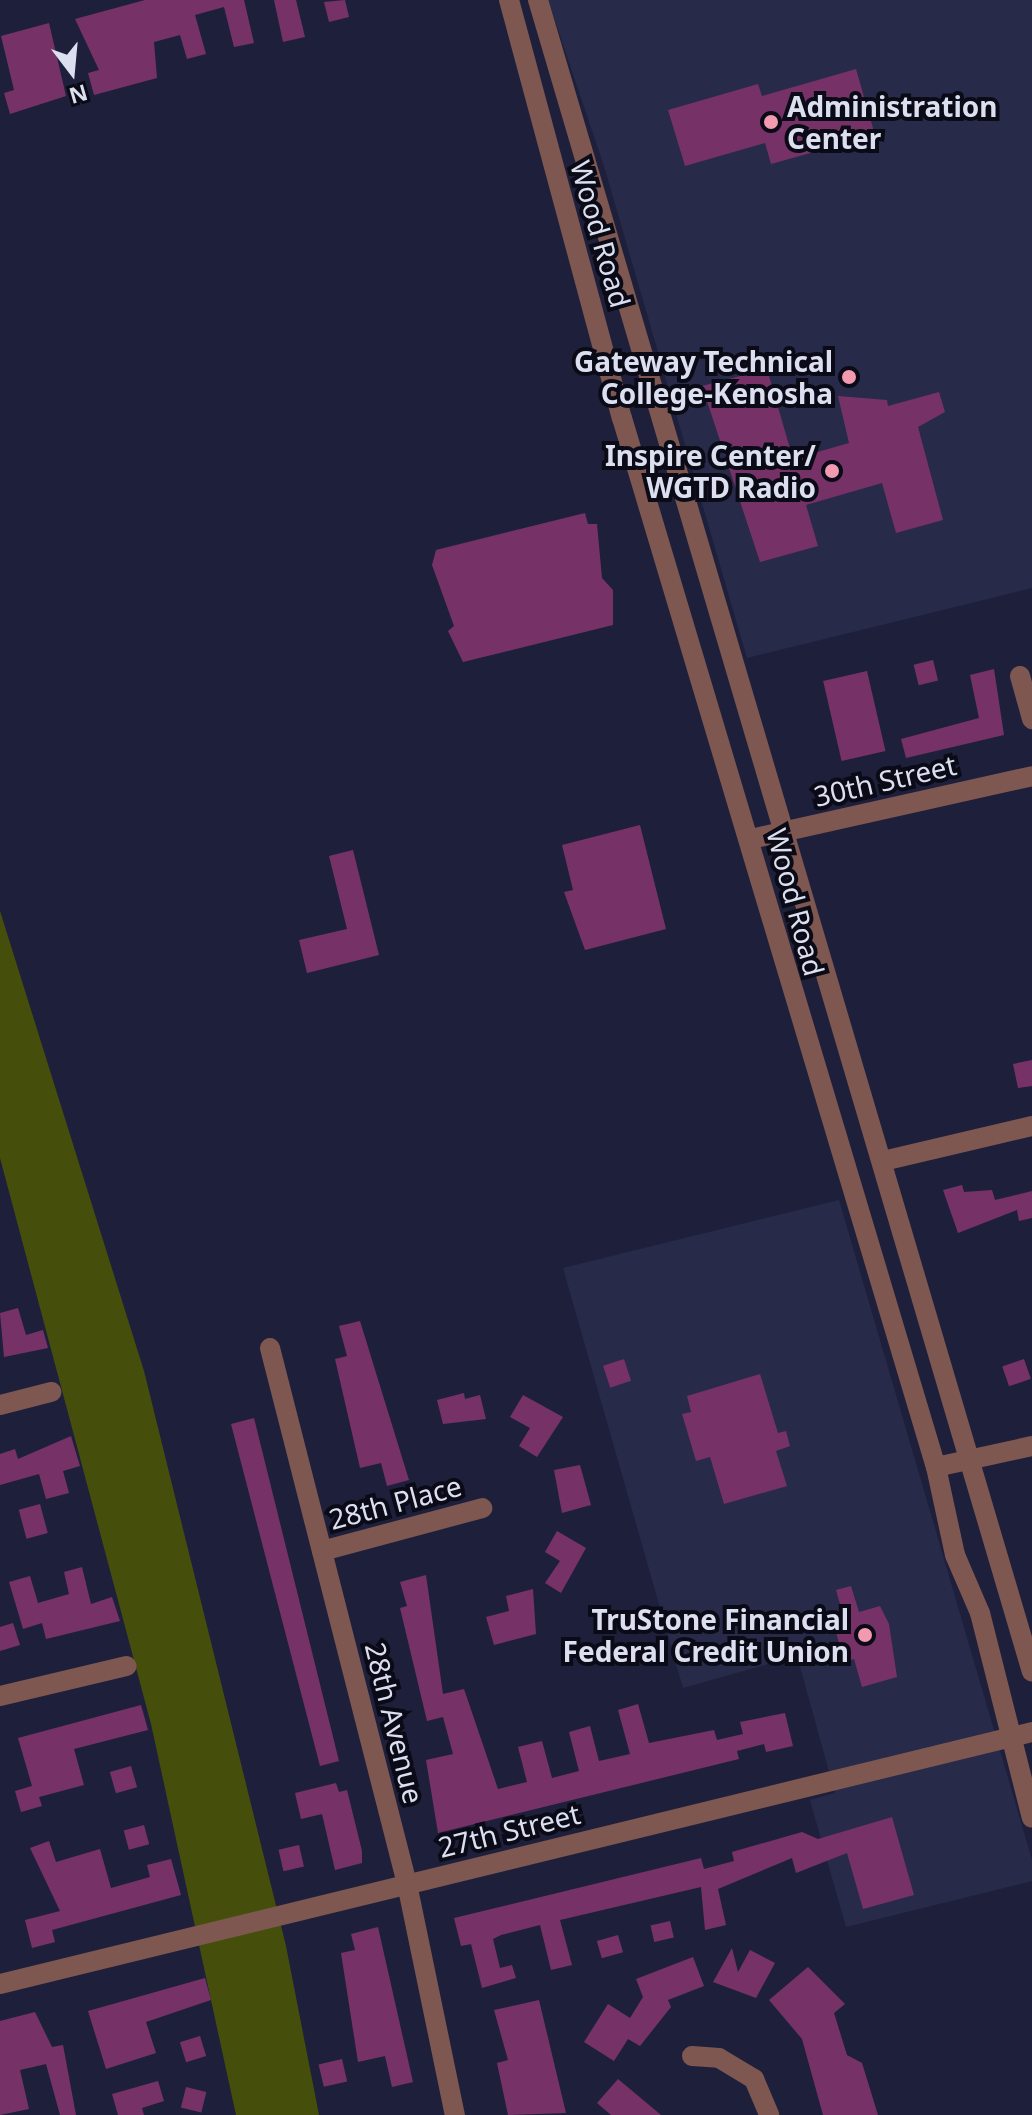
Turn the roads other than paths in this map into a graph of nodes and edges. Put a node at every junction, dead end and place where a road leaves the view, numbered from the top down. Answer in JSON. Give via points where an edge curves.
{"nodes":[{"id":1,"x":509,"y":0,"type":"edge"},
{"id":2,"x":538,"y":0,"type":"edge"},
{"id":3,"x":1020,"y":676,"type":"dead end"},
{"id":4,"x":1032,"y":719,"type":"edge"},
{"id":5,"x":1032,"y":776,"type":"edge"},
{"id":6,"x":786,"y":831,"type":"junction"},
{"id":7,"x":751,"y":839,"type":"junction"},
{"id":8,"x":1032,"y":1126,"type":"edge"},
{"id":9,"x":883,"y":1161,"type":"junction"},
{"id":10,"x":270,"y":1348,"type":"dead end"},
{"id":11,"x":51,"y":1392,"type":"dead end"},
{"id":12,"x":0,"y":1405,"type":"edge"},
{"id":13,"x":1032,"y":1446,"type":"edge"},
{"id":14,"x":971,"y":1460,"type":"junction"},
{"id":15,"x":936,"y":1467,"type":"junction"},
{"id":16,"x":482,"y":1508,"type":"dead end"},
{"id":17,"x":322,"y":1551,"type":"junction"},
{"id":18,"x":127,"y":1666,"type":"dead end"},
{"id":19,"x":1032,"y":1672,"type":"edge"},
{"id":20,"x":0,"y":1696,"type":"edge"},
{"id":21,"x":1022,"y":1734,"type":"edge"},
{"id":22,"x":1032,"y":1818,"type":"edge"},
{"id":23,"x":407,"y":1884,"type":"junction"},
{"id":24,"x":0,"y":1984,"type":"edge"},
{"id":25,"x":692,"y":2056,"type":"dead end"},
{"id":26,"x":455,"y":2115,"type":"edge"},
{"id":27,"x":769,"y":2115,"type":"edge"}],
"edges":[{"from":1,"to":7,"type":"street","name":"Wood Road","via":[[626,433]]},
{"from":2,"to":6,"type":"street","name":"Wood Road"},
{"from":3,"to":4,"type":"street"},
{"from":5,"to":6,"type":"street","name":"30th Street"},
{"from":6,"to":7,"type":"street","name":"30th Street"},
{"from":6,"to":9,"type":"street","name":"Wood Road","via":[[815,951]]},
{"from":7,"to":15,"type":"street","name":"Wood Road"},
{"from":8,"to":9,"type":"street"},
{"from":9,"to":14,"type":"street","name":"Wood Road"},
{"from":10,"to":17,"type":"street","name":"28th Avenue"},
{"from":11,"to":12,"type":"street"},
{"from":13,"to":14,"type":"street"},
{"from":14,"to":15,"type":"street"},
{"from":14,"to":19,"type":"street","name":"Wood Road"},
{"from":15,"to":21,"type":"street","name":"Wood Road","via":[[946,1524]]},
{"from":16,"to":17,"type":"street","name":"28th Place"},
{"from":17,"to":23,"type":"street","name":"28th Avenue"},
{"from":18,"to":20,"type":"street"},
{"from":21,"to":22,"type":"street","name":"Wood Road"},
{"from":21,"to":23,"type":"street","name":"27th Street"},
{"from":23,"to":24,"type":"street","name":"27th Street"},
{"from":23,"to":26,"type":"street","name":"28th Avenue"},
{"from":25,"to":27,"type":"street","via":[[719,2058],[754,2079]]}]}
